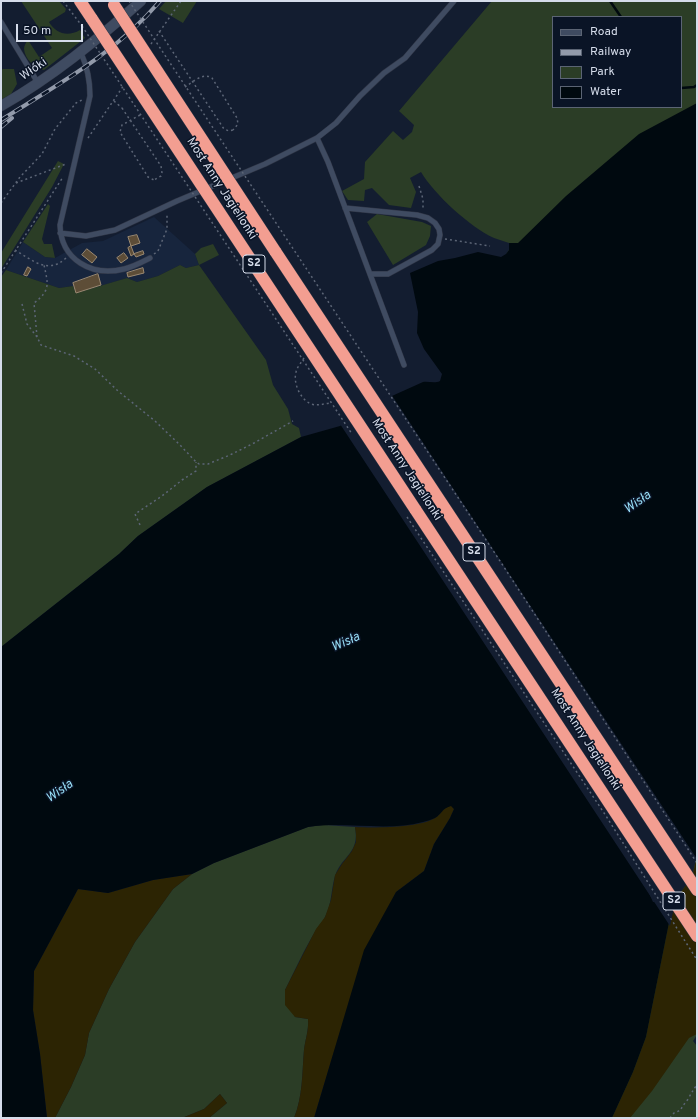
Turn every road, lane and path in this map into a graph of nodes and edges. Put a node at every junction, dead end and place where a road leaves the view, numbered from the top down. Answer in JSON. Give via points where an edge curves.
{"nodes":[{"id":1,"x":63,"y":1,"type":"edge"},
{"id":2,"x":80,"y":1,"type":"edge"},
{"id":3,"x":129,"y":1,"type":"edge"},
{"id":4,"x":141,"y":1,"type":"edge"},
{"id":5,"x":454,"y":1,"type":"edge"},
{"id":6,"x":113,"y":3,"type":"edge"},
{"id":7,"x":1,"y":22,"type":"edge"},
{"id":8,"x":159,"y":31,"type":"dead end"},
{"id":9,"x":81,"y":53,"type":"junction"},
{"id":10,"x":38,"y":84,"type":"junction"},
{"id":11,"x":185,"y":87,"type":"junction"},
{"id":12,"x":120,"y":92,"type":"dead end"},
{"id":13,"x":90,"y":96,"type":"junction"},
{"id":14,"x":114,"y":101,"type":"junction"},
{"id":15,"x":1,"y":106,"type":"edge"},
{"id":16,"x":140,"y":115,"type":"junction"},
{"id":17,"x":88,"y":138,"type":"dead end"},
{"id":18,"x":317,"y":138,"type":"junction"},
{"id":19,"x":75,"y":156,"type":"junction"},
{"id":20,"x":65,"y":175,"type":"dead end"},
{"id":21,"x":16,"y":183,"type":"junction"},
{"id":22,"x":419,"y":186,"type":"dead end"},
{"id":23,"x":1,"y":203,"type":"edge"},
{"id":24,"x":166,"y":206,"type":"junction"},
{"id":25,"x":345,"y":208,"type":"junction"},
{"id":26,"x":423,"y":216,"type":"junction"},
{"id":27,"x":60,"y":233,"type":"junction"},
{"id":28,"x":440,"y":238,"type":"junction"},
{"id":29,"x":490,"y":246,"type":"dead end"},
{"id":30,"x":15,"y":250,"type":"junction"},
{"id":31,"x":70,"y":254,"type":"junction"},
{"id":32,"x":150,"y":258,"type":"joint"},
{"id":33,"x":44,"y":265,"type":"junction"},
{"id":34,"x":1,"y":273,"type":"edge"},
{"id":35,"x":370,"y":274,"type":"junction"},
{"id":36,"x":22,"y":304,"type":"dead end"},
{"id":37,"x":37,"y":336,"type":"junction"},
{"id":38,"x":307,"y":353,"type":"dead end"},
{"id":39,"x":404,"y":365,"type":"dead end"},
{"id":40,"x":330,"y":403,"type":"dead end"},
{"id":41,"x":293,"y":420,"type":"dead end"},
{"id":42,"x":352,"y":434,"type":"dead end"},
{"id":43,"x":196,"y":462,"type":"junction"},
{"id":44,"x":405,"y":514,"type":"dead end"},
{"id":45,"x":140,"y":525,"type":"dead end"},
{"id":46,"x":697,"y":863,"type":"edge"},
{"id":47,"x":697,"y":890,"type":"edge"},
{"id":48,"x":697,"y":936,"type":"edge"},
{"id":49,"x":697,"y":960,"type":"edge"},
{"id":50,"x":697,"y":1085,"type":"edge"},
{"id":51,"x":670,"y":1118,"type":"edge"}],
"edges":[{"from":1,"to":16,"type":"path","bridge":true},
{"from":2,"to":48,"type":"highway","name":"Most Anny Jagiellonki","number":"S2","bridge":true},
{"from":3,"to":11,"type":"path","bridge":true},
{"from":4,"to":9,"type":"street","name":"Włóki"},
{"from":5,"to":18,"type":"lane","via":[[405,58],[384,73],[336,123]]},
{"from":6,"to":47,"type":"highway","name":"Most Anny Jagiellonki","number":"S2","bridge":true},
{"from":7,"to":10,"type":"lane"},
{"from":8,"to":11,"type":"path","bridge":true,"via":[[188,76],[192,82],[197,88],[213,114],[224,129],[231,131],[237,127],[235,114],[212,78],[203,76],[196,80],[190,84]]},
{"from":9,"to":10,"type":"street","name":"Włóki"},
{"from":9,"to":13,"type":"lane","via":[[87,67]]},
{"from":10,"to":15,"type":"street","name":"Włóki"},
{"from":11,"to":46,"type":"path","bridge":true},
{"from":12,"to":14,"type":"path"},
{"from":13,"to":19,"type":"lane"},
{"from":13,"to":21,"type":"path","via":[[76,103],[55,129],[42,154]]},
{"from":14,"to":16,"type":"path","bridge":true,"via":[[122,108],[130,120],[135,126],[160,166],[162,173],[156,180],[148,177],[120,132],[122,126],[128,122],[134,118]]},
{"from":14,"to":17,"type":"path"},
{"from":16,"to":42,"type":"path","bridge":true},
{"from":18,"to":24,"type":"lane","via":[[265,164]]},
{"from":18,"to":25,"type":"lane"},
{"from":19,"to":21,"type":"path","via":[[71,162]]},
{"from":19,"to":27,"type":"lane"},
{"from":20,"to":30,"type":"path"},
{"from":21,"to":23,"type":"path"},
{"from":22,"to":26,"type":"path","via":[[423,199]]},
{"from":24,"to":27,"type":"lane","via":[[115,230],[86,236]]},
{"from":24,"to":32,"type":"path","via":[[168,229],[158,250]]},
{"from":25,"to":26,"type":"lane"},
{"from":25,"to":35,"type":"lane"},
{"from":26,"to":28,"type":"lane","via":[[435,223]]},
{"from":27,"to":31,"type":"lane"},
{"from":28,"to":29,"type":"path"},
{"from":28,"to":35,"type":"lane","via":[[432,250],[388,274]]},
{"from":30,"to":33,"type":"path"},
{"from":30,"to":34,"type":"path"},
{"from":31,"to":32,"type":"lane","via":[[85,266],[100,271],[126,269]]},
{"from":31,"to":33,"type":"path","via":[[60,263]]},
{"from":33,"to":37,"type":"path","via":[[48,285],[42,297],[34,303]]},
{"from":35,"to":39,"type":"lane"},
{"from":36,"to":37,"type":"path","via":[[27,324]]},
{"from":37,"to":43,"type":"path","via":[[41,345],[74,356],[95,369],[155,421]]},
{"from":38,"to":40,"type":"path","via":[[296,370],[297,387],[304,400],[311,404]]},
{"from":41,"to":43,"type":"path","via":[[230,455],[208,464]]},
{"from":43,"to":45,"type":"path","via":[[196,471],[193,474],[135,514]]},
{"from":44,"to":49,"type":"path","bridge":true,"via":[[606,816]]},
{"from":50,"to":51,"type":"path","via":[[681,1110]]}]}
